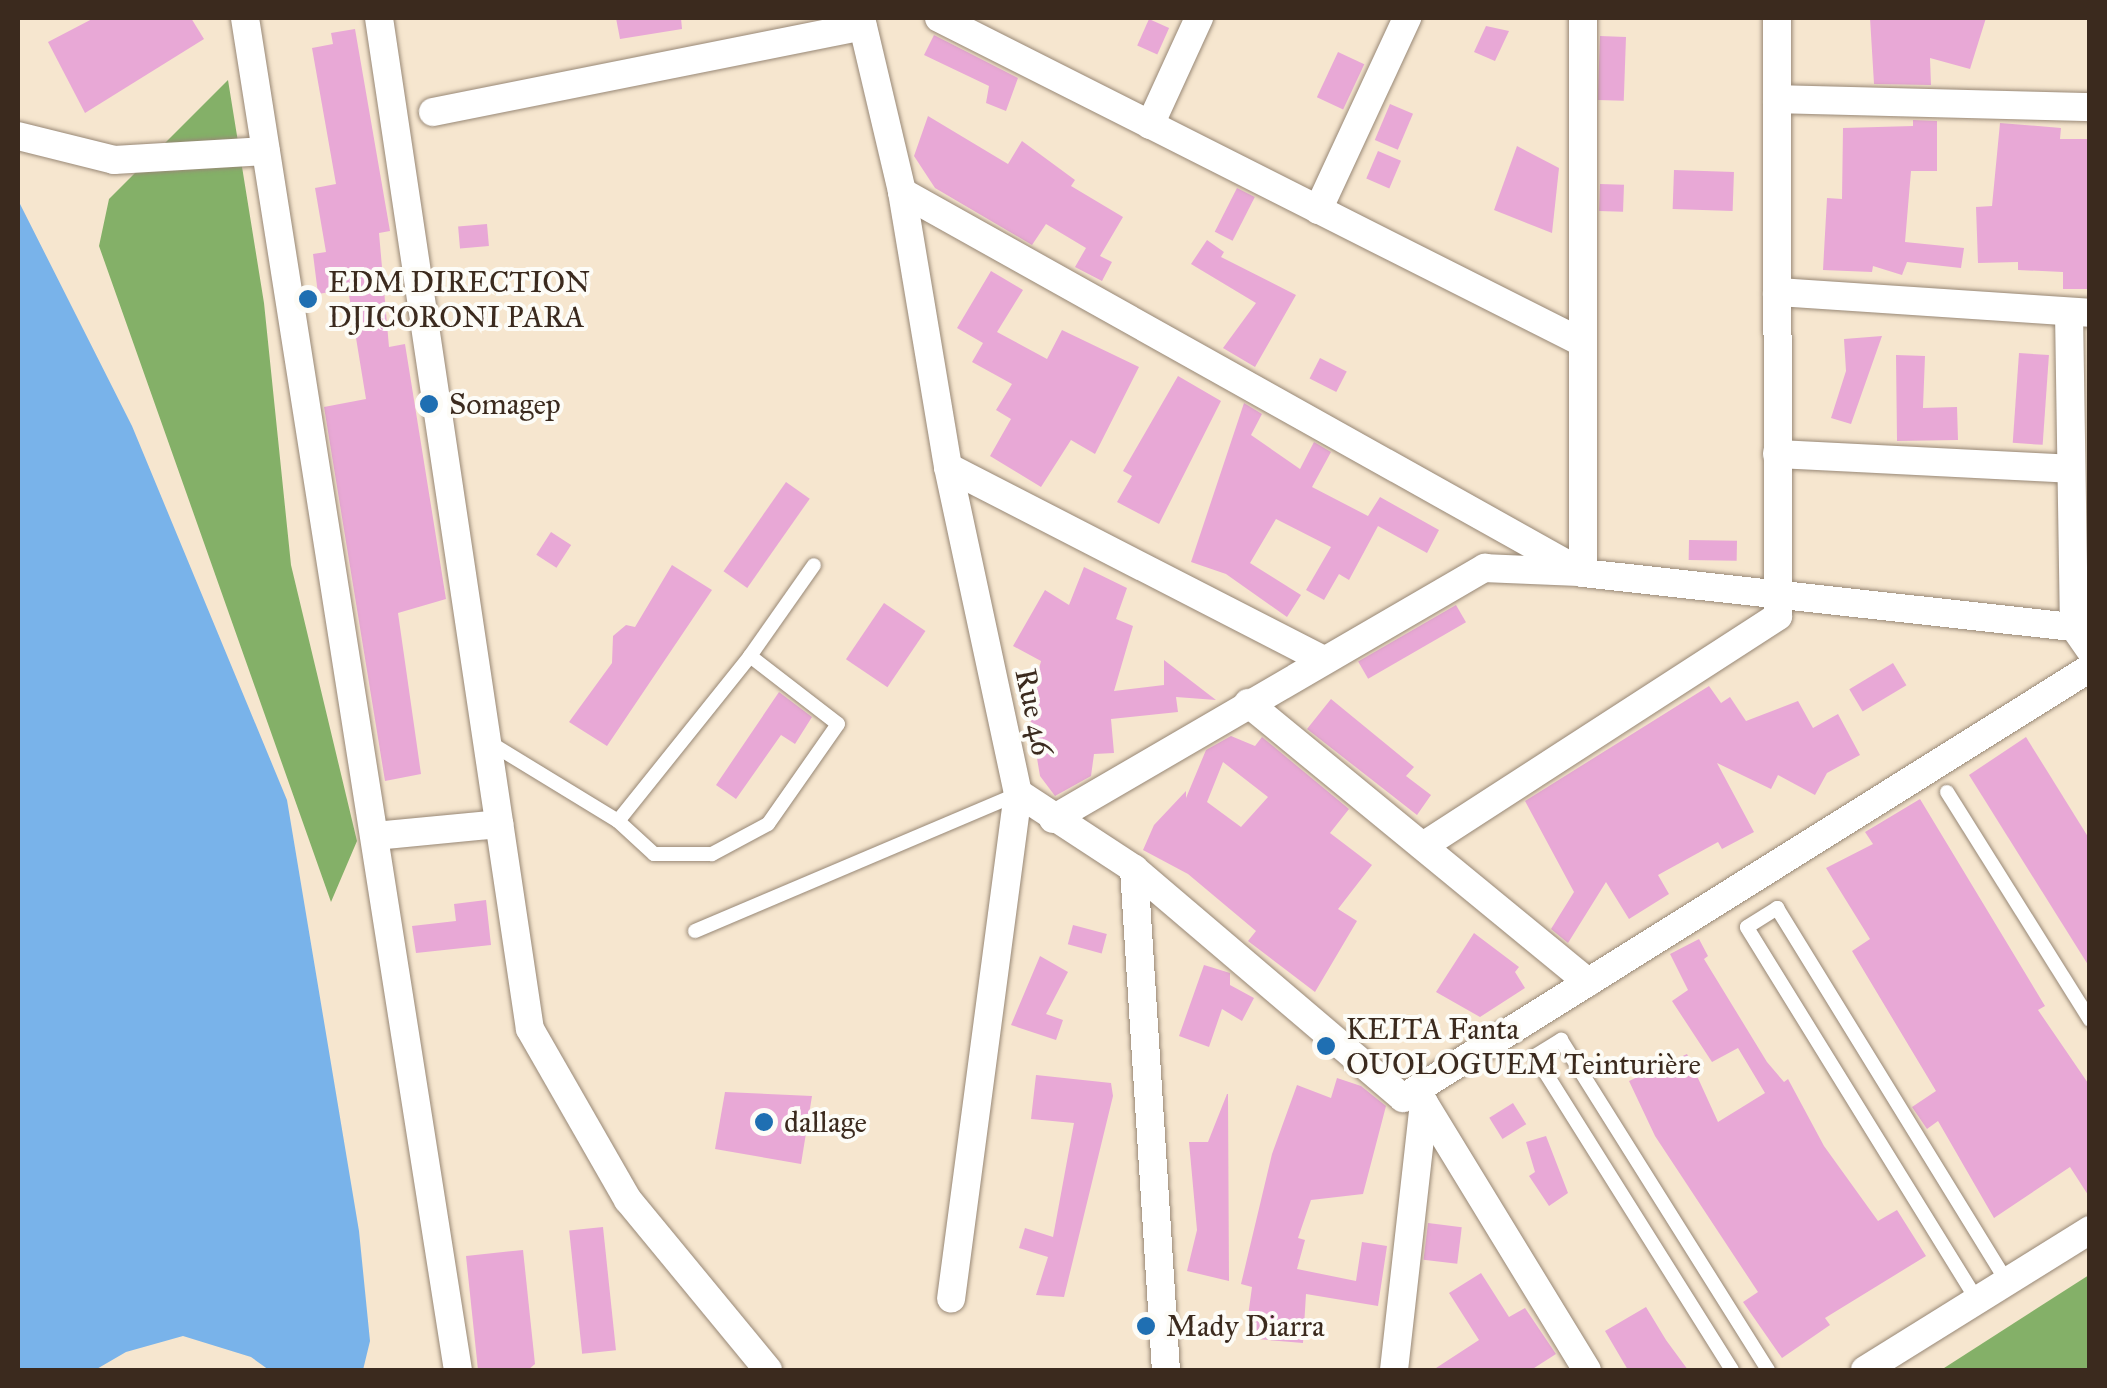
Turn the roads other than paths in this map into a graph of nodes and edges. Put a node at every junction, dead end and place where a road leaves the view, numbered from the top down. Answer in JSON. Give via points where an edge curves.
{"nodes":[{"id":1,"x":246,"y":18,"type":"edge"},
{"id":2,"x":379,"y":18,"type":"edge"},
{"id":3,"x":938,"y":18,"type":"edge"},
{"id":4,"x":1199,"y":18,"type":"edge"},
{"id":5,"x":1407,"y":18,"type":"edge"},
{"id":6,"x":1583,"y":18,"type":"edge"},
{"id":7,"x":1777,"y":18,"type":"edge"},
{"id":8,"x":862,"y":22,"type":"edge"},
{"id":9,"x":1777,"y":99,"type":"junction"},
{"id":10,"x":2090,"y":107,"type":"edge"},
{"id":11,"x":432,"y":112,"type":"dead end"},
{"id":12,"x":1150,"y":125,"type":"junction"},
{"id":13,"x":18,"y":136,"type":"edge"},
{"id":14,"x":266,"y":151,"type":"junction"},
{"id":15,"x":902,"y":192,"type":"junction"},
{"id":16,"x":1318,"y":210,"type":"junction"},
{"id":17,"x":1778,"y":292,"type":"junction"},
{"id":18,"x":2079,"y":312,"type":"edge"},
{"id":19,"x":1583,"y":343,"type":"junction"},
{"id":20,"x":1777,"y":454,"type":"junction"},
{"id":21,"x":948,"y":467,"type":"junction"},
{"id":22,"x":2071,"y":469,"type":"junction"},
{"id":23,"x":814,"y":565,"type":"dead end"},
{"id":24,"x":1583,"y":573,"type":"junction"},
{"id":25,"x":1778,"y":594,"type":"junction"},
{"id":26,"x":2082,"y":638,"type":"edge"},
{"id":27,"x":750,"y":656,"type":"junction"},
{"id":28,"x":1322,"y":659,"type":"junction"},
{"id":29,"x":2090,"y":668,"type":"edge"},
{"id":30,"x":1248,"y":703,"type":"junction"},
{"id":31,"x":486,"y":741,"type":"junction"},
{"id":32,"x":1947,"y":792,"type":"dead end"},
{"id":33,"x":1018,"y":794,"type":"junction"},
{"id":34,"x":1054,"y":818,"type":"junction"},
{"id":35,"x":618,"y":820,"type":"junction"},
{"id":36,"x":499,"y":824,"type":"junction"},
{"id":37,"x":374,"y":836,"type":"junction"},
{"id":38,"x":1423,"y":846,"type":"junction"},
{"id":39,"x":1134,"y":869,"type":"junction"},
{"id":40,"x":695,"y":932,"type":"dead end"},
{"id":41,"x":1588,"y":982,"type":"junction"},
{"id":42,"x":2090,"y":1020,"type":"edge"},
{"id":43,"x":1420,"y":1096,"type":"junction"},
{"id":44,"x":2090,"y":1230,"type":"edge"},
{"id":45,"x":2007,"y":1282,"type":"junction"},
{"id":46,"x":950,"y":1299,"type":"dead end"},
{"id":47,"x":1977,"y":1300,"type":"junction"},
{"id":48,"x":458,"y":1370,"type":"edge"},
{"id":49,"x":768,"y":1370,"type":"edge"},
{"id":50,"x":1166,"y":1370,"type":"edge"},
{"id":51,"x":1394,"y":1370,"type":"edge"},
{"id":52,"x":1587,"y":1370,"type":"edge"},
{"id":53,"x":1732,"y":1370,"type":"edge"},
{"id":54,"x":1768,"y":1370,"type":"edge"},
{"id":55,"x":1866,"y":1370,"type":"edge"}],
"edges":[{"from":1,"to":14,"type":"street"},
{"from":2,"to":31,"type":"street"},
{"from":3,"to":12,"type":"street"},
{"from":4,"to":12,"type":"street"},
{"from":5,"to":16,"type":"street"},
{"from":6,"to":19,"type":"street"},
{"from":7,"to":9,"type":"street"},
{"from":8,"to":11,"type":"street"},
{"from":8,"to":15,"type":"street","name":"Rue 46"},
{"from":9,"to":10,"type":"street"},
{"from":9,"to":17,"type":"street"},
{"from":12,"to":16,"type":"street"},
{"from":13,"to":14,"type":"street","via":[[114,160]]},
{"from":14,"to":37,"type":"street"},
{"from":15,"to":21,"type":"street","name":"Rue 46"},
{"from":15,"to":24,"type":"street"},
{"from":16,"to":19,"type":"street"},
{"from":17,"to":18,"type":"street"},
{"from":17,"to":20,"type":"street"},
{"from":18,"to":22,"type":"street"},
{"from":19,"to":24,"type":"street"},
{"from":20,"to":22,"type":"street"},
{"from":20,"to":25,"type":"street"},
{"from":21,"to":28,"type":"street"},
{"from":21,"to":33,"type":"street","name":"Rue 46"},
{"from":22,"to":26,"type":"street"},
{"from":23,"to":27,"type":"lane"},
{"from":24,"to":25,"type":"street"},
{"from":24,"to":28,"type":"street","via":[[1485,568]]},
{"from":25,"to":26,"type":"street"},
{"from":25,"to":38,"type":"street","via":[[1778,616]]},
{"from":27,"to":35,"type":"lane"},
{"from":27,"to":35,"type":"lane","via":[[838,724],[768,824],[712,854],[654,854]]},
{"from":28,"to":30,"type":"street"},
{"from":29,"to":41,"type":"street"},
{"from":30,"to":34,"type":"street"},
{"from":30,"to":38,"type":"street"},
{"from":31,"to":35,"type":"lane"},
{"from":31,"to":36,"type":"street"},
{"from":32,"to":42,"type":"lane"},
{"from":33,"to":34,"type":"street","name":"Rue 46"},
{"from":33,"to":40,"type":"lane"},
{"from":33,"to":46,"type":"street"},
{"from":34,"to":39,"type":"street","name":"Rue 46"},
{"from":36,"to":37,"type":"street"},
{"from":36,"to":49,"type":"street","via":[[530,1029],[628,1200]]},
{"from":37,"to":48,"type":"street"},
{"from":38,"to":41,"type":"street"},
{"from":39,"to":43,"type":"street","name":"Rue 46","via":[[1403,1098]]},
{"from":39,"to":50,"type":"street"},
{"from":41,"to":43,"type":"street"},
{"from":43,"to":51,"type":"street"},
{"from":43,"to":52,"type":"street"},
{"from":44,"to":45,"type":"street"},
{"from":45,"to":47,"type":"street"},
{"from":45,"to":47,"type":"lane","via":[[1777,908],[1748,926]]},
{"from":47,"to":55,"type":"street"},
{"from":53,"to":54,"type":"lane","via":[[1535,1056],[1561,1040]]}]}
